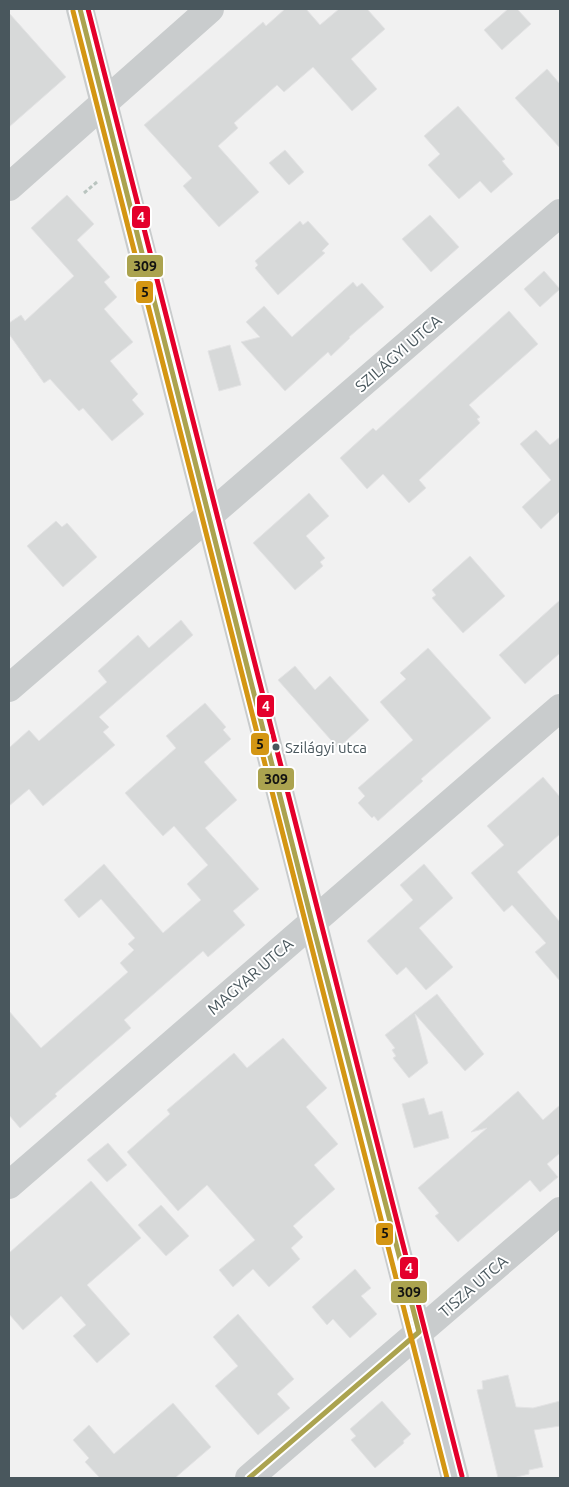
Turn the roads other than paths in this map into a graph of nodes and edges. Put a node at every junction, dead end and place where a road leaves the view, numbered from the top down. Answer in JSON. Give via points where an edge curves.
{"nodes":[{"id":1,"x":80,"y":9,"type":"edge"},
{"id":2,"x":210,"y":9,"type":"edge"},
{"id":3,"x":104,"y":103,"type":"junction"},
{"id":4,"x":9,"y":187,"type":"edge"},
{"id":5,"x":560,"y":213,"type":"edge"},
{"id":6,"x":210,"y":516,"type":"junction"},
{"id":7,"x":9,"y":688,"type":"edge"},
{"id":8,"x":560,"y":708,"type":"edge"},
{"id":9,"x":312,"y":922,"type":"junction"},
{"id":10,"x":9,"y":1185,"type":"edge"},
{"id":11,"x":560,"y":1211,"type":"edge"},
{"id":12,"x":419,"y":1332,"type":"junction"},
{"id":13,"x":250,"y":1478,"type":"edge"},
{"id":14,"x":456,"y":1478,"type":"edge"}],
"edges":[{"from":1,"to":3,"type":"street"},
{"from":2,"to":3,"type":"street"},
{"from":3,"to":4,"type":"street"},
{"from":3,"to":6,"type":"street"},
{"from":5,"to":6,"type":"street","name":"SZILÁGYI UTCA"},
{"from":6,"to":7,"type":"street","name":"SZILÁGYI UTCA"},
{"from":6,"to":9,"type":"street"},
{"from":8,"to":9,"type":"street","name":"MAGYAR UTCA"},
{"from":9,"to":10,"type":"street","name":"MAGYAR UTCA"},
{"from":9,"to":12,"type":"street"},
{"from":11,"to":12,"type":"street","name":"TISZA UTCA"},
{"from":12,"to":13,"type":"street","name":"TISZA UTCA"},
{"from":12,"to":14,"type":"street"}]}
